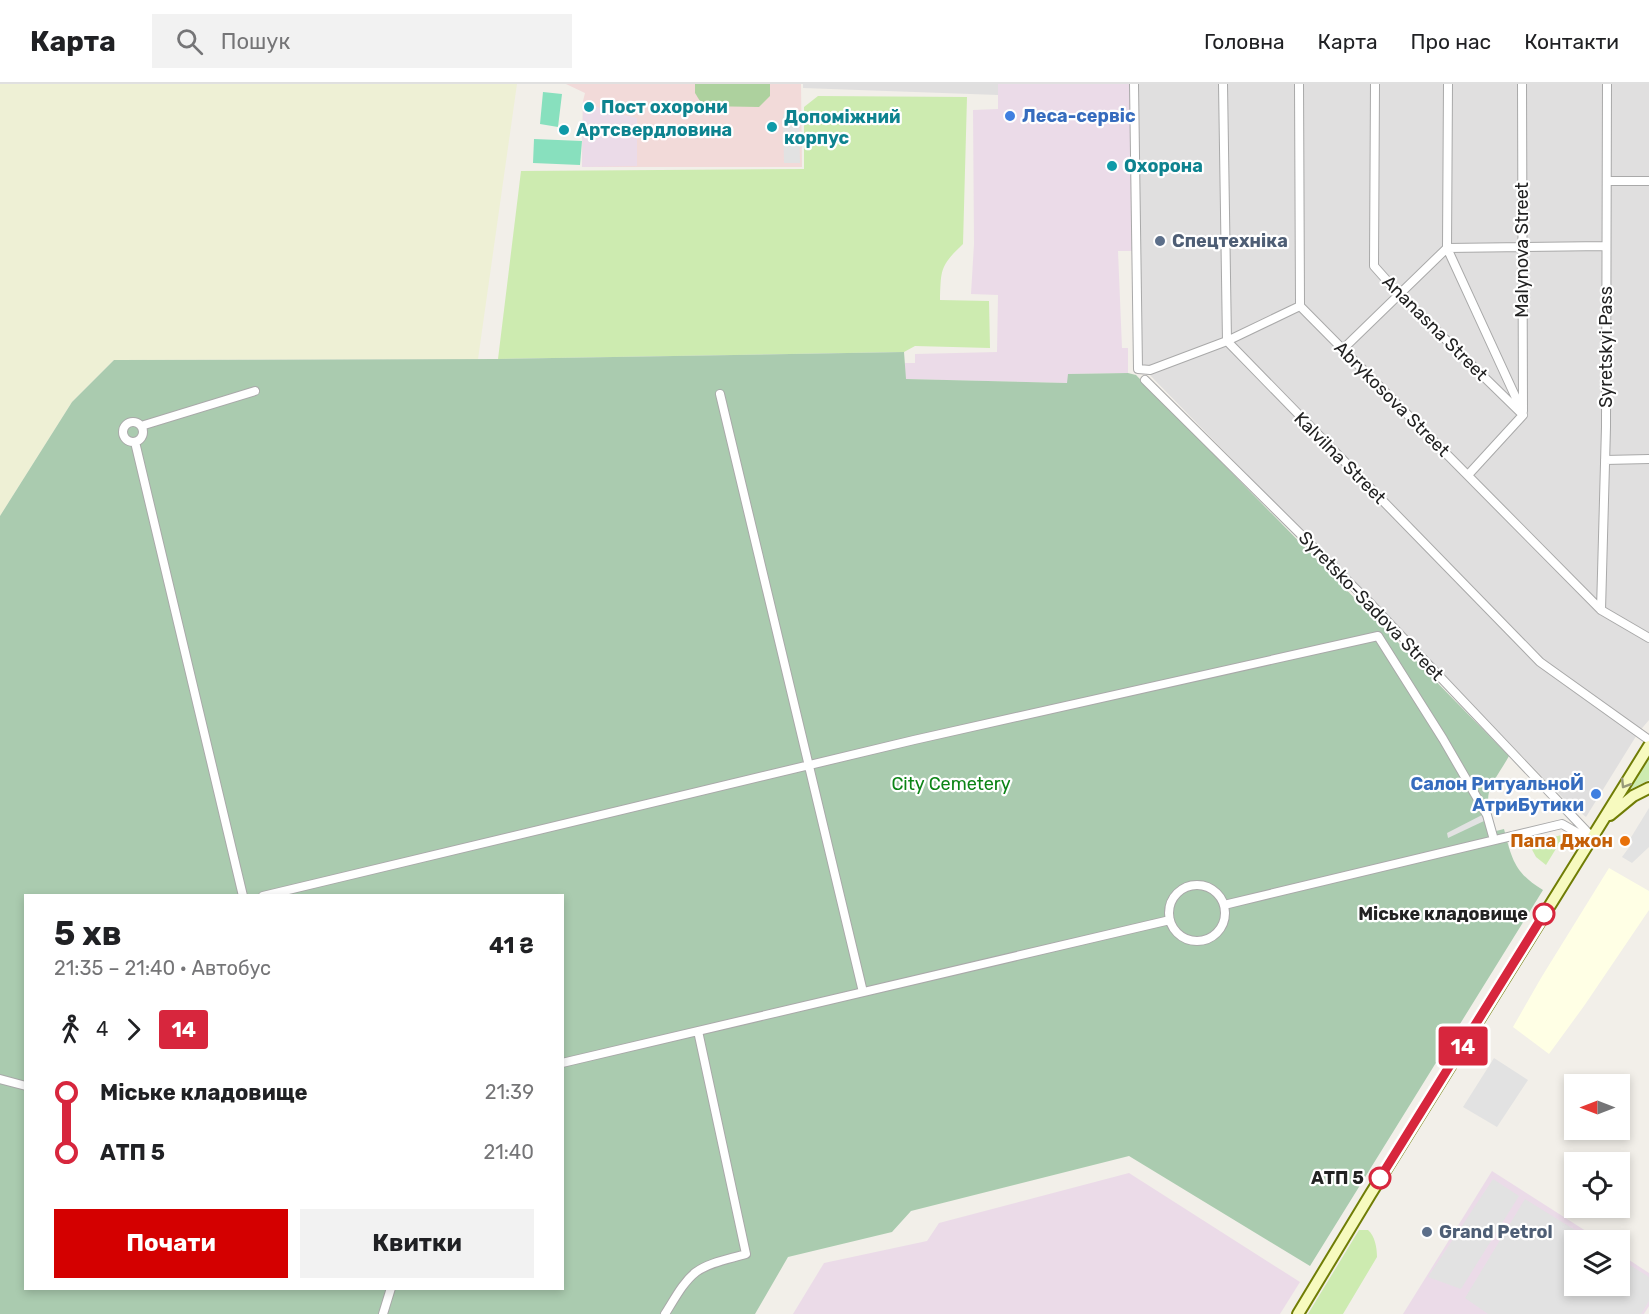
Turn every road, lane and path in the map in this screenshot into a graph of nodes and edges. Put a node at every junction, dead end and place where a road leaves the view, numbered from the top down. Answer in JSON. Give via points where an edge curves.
{"nodes":[{"id":1,"x":1134,"y":84,"type":"edge"},
{"id":2,"x":1223,"y":84,"type":"edge"},
{"id":3,"x":1299,"y":84,"type":"edge"},
{"id":4,"x":1375,"y":84,"type":"edge"},
{"id":5,"x":1448,"y":84,"type":"edge"},
{"id":6,"x":1522,"y":84,"type":"edge"},
{"id":7,"x":1607,"y":84,"type":"edge"},
{"id":8,"x":1607,"y":181,"type":"junction"},
{"id":9,"x":1649,"y":181,"type":"edge"},
{"id":10,"x":1522,"y":246,"type":"junction"},
{"id":11,"x":1606,"y":246,"type":"junction"},
{"id":12,"x":1447,"y":248,"type":"junction"},
{"id":13,"x":1398,"y":293,"type":"junction"},
{"id":14,"x":1300,"y":306,"type":"junction"},
{"id":15,"x":1227,"y":341,"type":"junction"},
{"id":16,"x":1343,"y":349,"type":"junction"},
{"id":17,"x":1145,"y":380,"type":"dead end"},
{"id":18,"x":255,"y":390,"type":"dead end"},
{"id":19,"x":720,"y":394,"type":"dead end"},
{"id":20,"x":1524,"y":415,"type":"junction"},
{"id":21,"x":141,"y":426,"type":"junction"},
{"id":22,"x":135,"y":442,"type":"junction"},
{"id":23,"x":1649,"y":459,"type":"edge"},
{"id":24,"x":1605,"y":460,"type":"junction"},
{"id":25,"x":1468,"y":476,"type":"junction"},
{"id":26,"x":1601,"y":610,"type":"junction"},
{"id":27,"x":1649,"y":638,"type":"edge"},
{"id":28,"x":1649,"y":740,"type":"edge"},
{"id":29,"x":1649,"y":746,"type":"edge"},
{"id":30,"x":807,"y":766,"type":"junction"},
{"id":31,"x":1649,"y":788,"type":"edge"},
{"id":32,"x":1600,"y":823,"type":"junction"},
{"id":33,"x":1591,"y":839,"type":"junction"},
{"id":34,"x":1494,"y":840,"type":"junction"},
{"id":35,"x":243,"y":894,"type":"edge"},
{"id":36,"x":271,"y":894,"type":"edge"},
{"id":37,"x":1224,"y":905,"type":"junction"},
{"id":38,"x":1170,"y":920,"type":"junction"},
{"id":39,"x":863,"y":992,"type":"junction"},
{"id":40,"x":698,"y":1031,"type":"junction"},
{"id":41,"x":564,"y":1063,"type":"edge"},
{"id":42,"x":0,"y":1079,"type":"edge"},
{"id":43,"x":24,"y":1085,"type":"edge"},
{"id":44,"x":391,"y":1290,"type":"edge"},
{"id":45,"x":383,"y":1314,"type":"edge"},
{"id":46,"x":665,"y":1314,"type":"edge"},
{"id":47,"x":1298,"y":1314,"type":"edge"}],
"edges":[{"from":1,"to":15,"type":"street","via":[[1138,369],[1150,370]]},
{"from":2,"to":15,"type":"street"},
{"from":3,"to":14,"type":"street"},
{"from":4,"to":13,"type":"street","name":"Ananasna Street","via":[[1374,266]]},
{"from":5,"to":12,"type":"street"},
{"from":6,"to":10,"type":"street","name":"Malynova Street"},
{"from":7,"to":8,"type":"street","name":"Syretskyi Pass"},
{"from":8,"to":9,"type":"street"},
{"from":8,"to":11,"type":"street","name":"Syretskyi Pass"},
{"from":10,"to":11,"type":"street"},
{"from":10,"to":12,"type":"street"},
{"from":10,"to":20,"type":"street","name":"Malynova Street"},
{"from":11,"to":24,"type":"street","name":"Syretskyi Pass"},
{"from":12,"to":13,"type":"street"},
{"from":12,"to":20,"type":"street"},
{"from":13,"to":16,"type":"street"},
{"from":13,"to":20,"type":"street","name":"Ananasna Street"},
{"from":14,"to":15,"type":"street"},
{"from":14,"to":16,"type":"street","name":"Abrykosova Street"},
{"from":15,"to":28,"type":"street","name":"Kalvilna Street","via":[[1540,662]]},
{"from":16,"to":25,"type":"street","name":"Abrykosova Street"},
{"from":17,"to":33,"type":"street","name":"Syretsko-Sadova Street","via":[[1370,603]]},
{"from":18,"to":21,"type":"street"},
{"from":19,"to":30,"type":"street"},
{"from":20,"to":25,"type":"street"},
{"from":21,"to":22,"type":"street","via":[[142,435]]},
{"from":21,"to":22,"type":"street","via":[[132,422],[122,430],[126,439]]},
{"from":22,"to":35,"type":"street"},
{"from":23,"to":24,"type":"street"},
{"from":24,"to":26,"type":"street","name":"Syretskyi Pass"},
{"from":25,"to":26,"type":"street","name":"Abrykosova Street"},
{"from":26,"to":27,"type":"street","name":"Abrykosova Street"},
{"from":29,"to":32,"type":"main road","one_way":true},
{"from":30,"to":34,"type":"street","via":[[1378,636],[1487,815]]},
{"from":30,"to":36,"type":"street"},
{"from":30,"to":39,"type":"street"},
{"from":31,"to":32,"type":"main road","via":[[1624,802]]},
{"from":32,"to":33,"type":"main road"},
{"from":33,"to":34,"type":"street","via":[[1563,824]]},
{"from":33,"to":47,"type":"main road"},
{"from":34,"to":37,"type":"street"},
{"from":37,"to":38,"type":"street","via":[[1215,892],[1192,886],[1177,894]]},
{"from":37,"to":38,"type":"street","via":[[1224,921],[1207,939],[1189,939]]},
{"from":38,"to":39,"type":"street"},
{"from":39,"to":40,"type":"street"},
{"from":40,"to":41,"type":"street"},
{"from":40,"to":46,"type":"street","via":[[746,1254],[697,1272]]},
{"from":42,"to":43,"type":"street"},
{"from":44,"to":45,"type":"street"}]}
